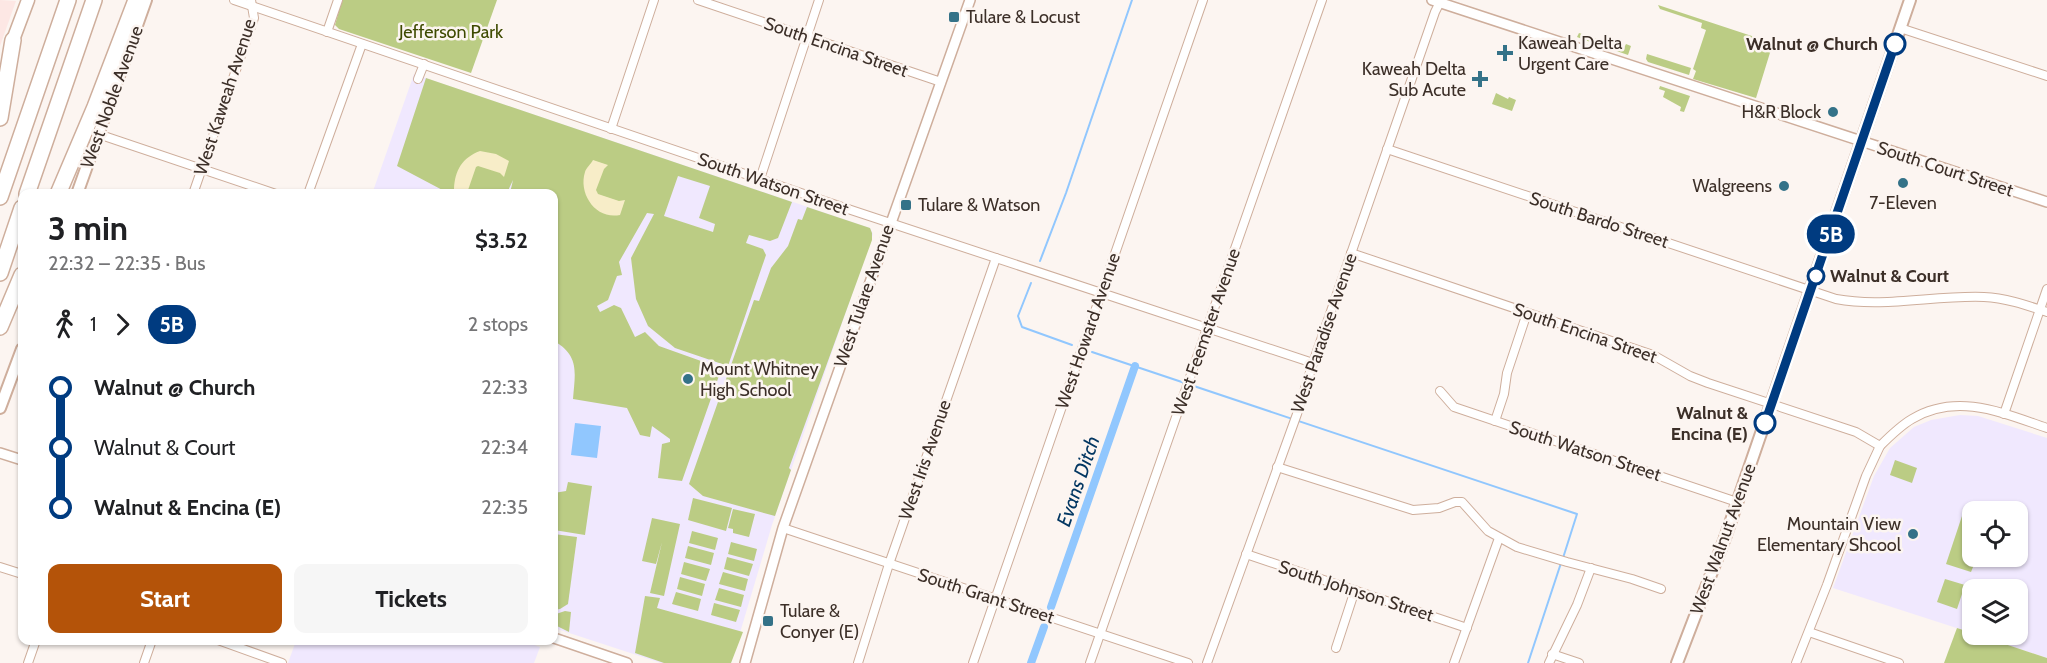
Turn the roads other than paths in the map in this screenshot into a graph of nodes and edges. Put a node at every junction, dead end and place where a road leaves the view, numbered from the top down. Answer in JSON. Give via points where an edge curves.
{"nodes":[{"id":1,"x":28,"y":0,"type":"edge"},
{"id":2,"x":68,"y":0,"type":"edge"},
{"id":3,"x":94,"y":0,"type":"edge"},
{"id":4,"x":136,"y":0,"type":"edge"},
{"id":5,"x":146,"y":0,"type":"edge"},
{"id":6,"x":234,"y":0,"type":"edge"},
{"id":7,"x":338,"y":0,"type":"edge"},
{"id":8,"x":654,"y":0,"type":"edge"},
{"id":9,"x":698,"y":0,"type":"edge"},
{"id":10,"x":819,"y":0,"type":"edge"},
{"id":11,"x":969,"y":0,"type":"edge"},
{"id":12,"x":1203,"y":0,"type":"edge"},
{"id":13,"x":1322,"y":0,"type":"edge"},
{"id":14,"x":1910,"y":0,"type":"edge"},
{"id":15,"x":1437,"y":1,"type":"edge"},
{"id":16,"x":251,"y":3,"type":"edge"},
{"id":17,"x":1900,"y":28,"type":"junction"},
{"id":18,"x":327,"y":32,"type":"junction"},
{"id":19,"x":807,"y":37,"type":"junction"},
{"id":20,"x":13,"y":40,"type":"junction"},
{"id":21,"x":362,"y":44,"type":"junction"},
{"id":22,"x":423,"y":64,"type":"junction"},
{"id":23,"x":0,"y":75,"type":"edge"},
{"id":24,"x":2047,"y":76,"type":"edge"},
{"id":25,"x":418,"y":79,"type":"dead end"},
{"id":26,"x":941,"y":82,"type":"junction"},
{"id":27,"x":1,"y":109,"type":"edge"},
{"id":28,"x":611,"y":129,"type":"junction"},
{"id":29,"x":98,"y":134,"type":"junction"},
{"id":30,"x":1863,"y":142,"type":"junction"},
{"id":31,"x":1388,"y":149,"type":"junction"},
{"id":32,"x":202,"y":168,"type":"junction"},
{"id":33,"x":760,"y":179,"type":"junction"},
{"id":34,"x":29,"y":189,"type":"edge"},
{"id":35,"x":60,"y":189,"type":"edge"},
{"id":36,"x":79,"y":189,"type":"edge"},
{"id":37,"x":195,"y":189,"type":"edge"},
{"id":38,"x":262,"y":189,"type":"edge"},
{"id":39,"x":310,"y":189,"type":"edge"},
{"id":40,"x":0,"y":197,"type":"edge"},
{"id":41,"x":2047,"y":202,"type":"edge"},
{"id":42,"x":18,"y":220,"type":"edge"},
{"id":43,"x":890,"y":223,"type":"junction"},
{"id":44,"x":1352,"y":253,"type":"junction"},
{"id":45,"x":996,"y":258,"type":"junction"},
{"id":46,"x":0,"y":273,"type":"edge"},
{"id":47,"x":18,"y":284,"type":"edge"},
{"id":48,"x":2047,"y":289,"type":"edge"},
{"id":49,"x":1811,"y":291,"type":"junction"},
{"id":50,"x":1101,"y":293,"type":"junction"},
{"id":51,"x":2044,"y":311,"type":"edge"},
{"id":52,"x":1527,"y":313,"type":"junction"},
{"id":53,"x":0,"y":327,"type":"edge"},
{"id":54,"x":1207,"y":329,"type":"junction"},
{"id":55,"x":18,"y":360,"type":"edge"},
{"id":56,"x":1313,"y":363,"type":"junction"},
{"id":57,"x":1440,"y":391,"type":"dead end"},
{"id":58,"x":1772,"y":404,"type":"junction"},
{"id":59,"x":0,"y":408,"type":"edge"},
{"id":60,"x":2004,"y":414,"type":"junction"},
{"id":61,"x":1495,"y":421,"type":"junction"},
{"id":62,"x":2047,"y":428,"type":"edge"},
{"id":63,"x":1880,"y":446,"type":"junction"},
{"id":64,"x":0,"y":453,"type":"edge"},
{"id":65,"x":18,"y":459,"type":"edge"},
{"id":66,"x":1277,"y":467,"type":"junction"},
{"id":67,"x":1737,"y":502,"type":"junction"},
{"id":68,"x":783,"y":528,"type":"junction"},
{"id":69,"x":1499,"y":538,"type":"junction"},
{"id":70,"x":1246,"y":554,"type":"junction"},
{"id":71,"x":889,"y":564,"type":"junction"},
{"id":72,"x":0,"y":567,"type":"edge"},
{"id":73,"x":1591,"y":568,"type":"junction"},
{"id":74,"x":18,"y":573,"type":"edge"},
{"id":75,"x":1661,"y":589,"type":"dead end"},
{"id":76,"x":1355,"y":590,"type":"junction"},
{"id":77,"x":996,"y":599,"type":"junction"},
{"id":78,"x":1467,"y":628,"type":"junction"},
{"id":79,"x":1809,"y":632,"type":"junction"},
{"id":80,"x":1100,"y":633,"type":"junction"},
{"id":81,"x":558,"y":639,"type":"edge"},
{"id":82,"x":34,"y":645,"type":"edge"},
{"id":83,"x":150,"y":645,"type":"edge"},
{"id":84,"x":232,"y":645,"type":"edge"},
{"id":85,"x":1336,"y":648,"type":"dead end"},
{"id":86,"x":1552,"y":654,"type":"junction"},
{"id":87,"x":28,"y":663,"type":"edge"},
{"id":88,"x":144,"y":663,"type":"edge"},
{"id":89,"x":282,"y":663,"type":"edge"},
{"id":90,"x":627,"y":663,"type":"edge"},
{"id":91,"x":745,"y":663,"type":"edge"},
{"id":92,"x":858,"y":663,"type":"edge"},
{"id":93,"x":973,"y":663,"type":"edge"},
{"id":94,"x":1090,"y":663,"type":"edge"},
{"id":95,"x":1188,"y":663,"type":"edge"},
{"id":96,"x":1208,"y":663,"type":"edge"},
{"id":97,"x":1454,"y":663,"type":"edge"},
{"id":98,"x":1549,"y":663,"type":"edge"},
{"id":99,"x":1579,"y":663,"type":"edge"},
{"id":100,"x":1677,"y":663,"type":"edge"},
{"id":101,"x":1796,"y":663,"type":"edge"},
{"id":102,"x":1899,"y":663,"type":"edge"}],
"edges":[{"from":1,"to":20,"type":"main road"},
{"from":2,"to":40,"type":"highway"},
{"from":3,"to":34,"type":"highway"},
{"from":4,"to":35,"type":"highway"},
{"from":5,"to":29,"type":"main road","name":"West Noble Avenue"},
{"from":6,"to":16,"type":"street","name":"South Watson Street"},
{"from":7,"to":18,"type":"street"},
{"from":8,"to":28,"type":"street"},
{"from":9,"to":19,"type":"street","name":"South Encina Street"},
{"from":10,"to":19,"type":"street"},
{"from":11,"to":26,"type":"street","name":"West Tulare Avenue"},
{"from":12,"to":50,"type":"street","name":"West Howard Avenue"},
{"from":13,"to":54,"type":"street","name":"West Feemster Avenue"},
{"from":14,"to":17,"type":"main road","name":"West Walnut Avenue"},
{"from":15,"to":30,"type":"street","name":"South Court Street"},
{"from":15,"to":31,"type":"street","name":"West Paradise Avenue"},
{"from":16,"to":18,"type":"street","name":"South Watson Street"},
{"from":16,"to":32,"type":"street","name":"West Kaweah Avenue","via":[[254,18]]},
{"from":17,"to":24,"type":"street"},
{"from":17,"to":30,"type":"main road","name":"West Walnut Avenue"},
{"from":18,"to":21,"type":"street","name":"South Watson Street"},
{"from":19,"to":26,"type":"street","name":"South Encina Street"},
{"from":19,"to":33,"type":"street"},
{"from":20,"to":23,"type":"main road"},
{"from":20,"to":27,"type":"highway"},
{"from":21,"to":22,"type":"street","name":"South Watson Street"},
{"from":21,"to":39,"type":"street"},
{"from":22,"to":25,"type":"street"},
{"from":22,"to":28,"type":"street","name":"South Watson Street"},
{"from":26,"to":43,"type":"street","name":"West Tulare Avenue"},
{"from":28,"to":33,"type":"street","name":"South Watson Street"},
{"from":29,"to":32,"type":"street"},
{"from":29,"to":36,"type":"main road","name":"West Noble Avenue"},
{"from":30,"to":41,"type":"street","name":"South Court Street"},
{"from":30,"to":49,"type":"main road","name":"West Walnut Avenue"},
{"from":31,"to":44,"type":"street","name":"West Paradise Avenue"},
{"from":31,"to":49,"type":"street","name":"South Bardo Street"},
{"from":32,"to":37,"type":"street","name":"West Kaweah Avenue"},
{"from":32,"to":38,"type":"street"},
{"from":33,"to":43,"type":"street","name":"South Watson Street"},
{"from":42,"to":46,"type":"highway"},
{"from":43,"to":45,"type":"street","name":"South Watson Street"},
{"from":43,"to":68,"type":"street","name":"West Tulare Avenue"},
{"from":44,"to":52,"type":"street","name":"South Encina Street"},
{"from":44,"to":56,"type":"street","name":"West Paradise Avenue"},
{"from":45,"to":50,"type":"street","name":"South Watson Street"},
{"from":45,"to":71,"type":"street","name":"West Iris Avenue"},
{"from":47,"to":53,"type":"highway"},
{"from":48,"to":51,"type":"street"},
{"from":49,"to":51,"type":"street","name":"South Bardo Street","via":[[1836,300],[1860,302],[1985,297]]},
{"from":49,"to":58,"type":"main road","name":"West Walnut Avenue"},
{"from":50,"to":54,"type":"street","name":"South Watson Street"},
{"from":50,"to":77,"type":"street","name":"West Howard Avenue"},
{"from":51,"to":60,"type":"street"},
{"from":52,"to":58,"type":"street","name":"South Encina Street","via":[[1653,355],[1690,376]]},
{"from":52,"to":61,"type":"street"},
{"from":54,"to":56,"type":"street","name":"South Watson Street"},
{"from":54,"to":80,"type":"street","name":"West Feemster Avenue"},
{"from":55,"to":59,"type":"main road"},
{"from":56,"to":66,"type":"street","name":"West Paradise Avenue"},
{"from":57,"to":61,"type":"street","name":"South Watson Street","via":[[1454,407]]},
{"from":58,"to":63,"type":"street","name":"South Encina Street","via":[[1856,432]]},
{"from":58,"to":67,"type":"main road","name":"West Walnut Avenue"},
{"from":60,"to":62,"type":"street"},
{"from":60,"to":63,"type":"street","via":[[1967,405],[1940,408],[1899,427]]},
{"from":61,"to":67,"type":"street","name":"South Watson Street"},
{"from":63,"to":79,"type":"street"},
{"from":64,"to":65,"type":"street"},
{"from":66,"to":69,"type":"street","via":[[1413,510],[1462,502],[1479,523]]},
{"from":66,"to":70,"type":"street","name":"West Paradise Avenue"},
{"from":67,"to":100,"type":"main road","name":"West Walnut Avenue"},
{"from":68,"to":71,"type":"street","name":"South Grant Street"},
{"from":68,"to":91,"type":"street","name":"West Tulare Avenue"},
{"from":69,"to":73,"type":"street","via":[[1543,556]]},
{"from":69,"to":78,"type":"street"},
{"from":70,"to":76,"type":"street","name":"South Johnson Street"},
{"from":70,"to":96,"type":"street","name":"West Paradise Avenue"},
{"from":71,"to":77,"type":"street","name":"South Grant Street"},
{"from":71,"to":92,"type":"street","name":"West Iris Avenue"},
{"from":72,"to":74,"type":"street"},
{"from":73,"to":75,"type":"street"},
{"from":73,"to":86,"type":"street"},
{"from":76,"to":78,"type":"street","name":"South Johnson Street"},
{"from":76,"to":85,"type":"street"},
{"from":77,"to":80,"type":"street","name":"South Grant Street"},
{"from":77,"to":93,"type":"street","name":"West Howard Avenue"},
{"from":78,"to":97,"type":"street"},
{"from":79,"to":101,"type":"street"},
{"from":79,"to":102,"type":"street"},
{"from":80,"to":94,"type":"street","name":"West Feemster Avenue"},
{"from":80,"to":95,"type":"street","name":"South Grant Street"},
{"from":81,"to":90,"type":"street"},
{"from":82,"to":87,"type":"street"},
{"from":83,"to":88,"type":"street"},
{"from":84,"to":89,"type":"street"},
{"from":86,"to":98,"type":"street"},
{"from":86,"to":99,"type":"street"}]}
